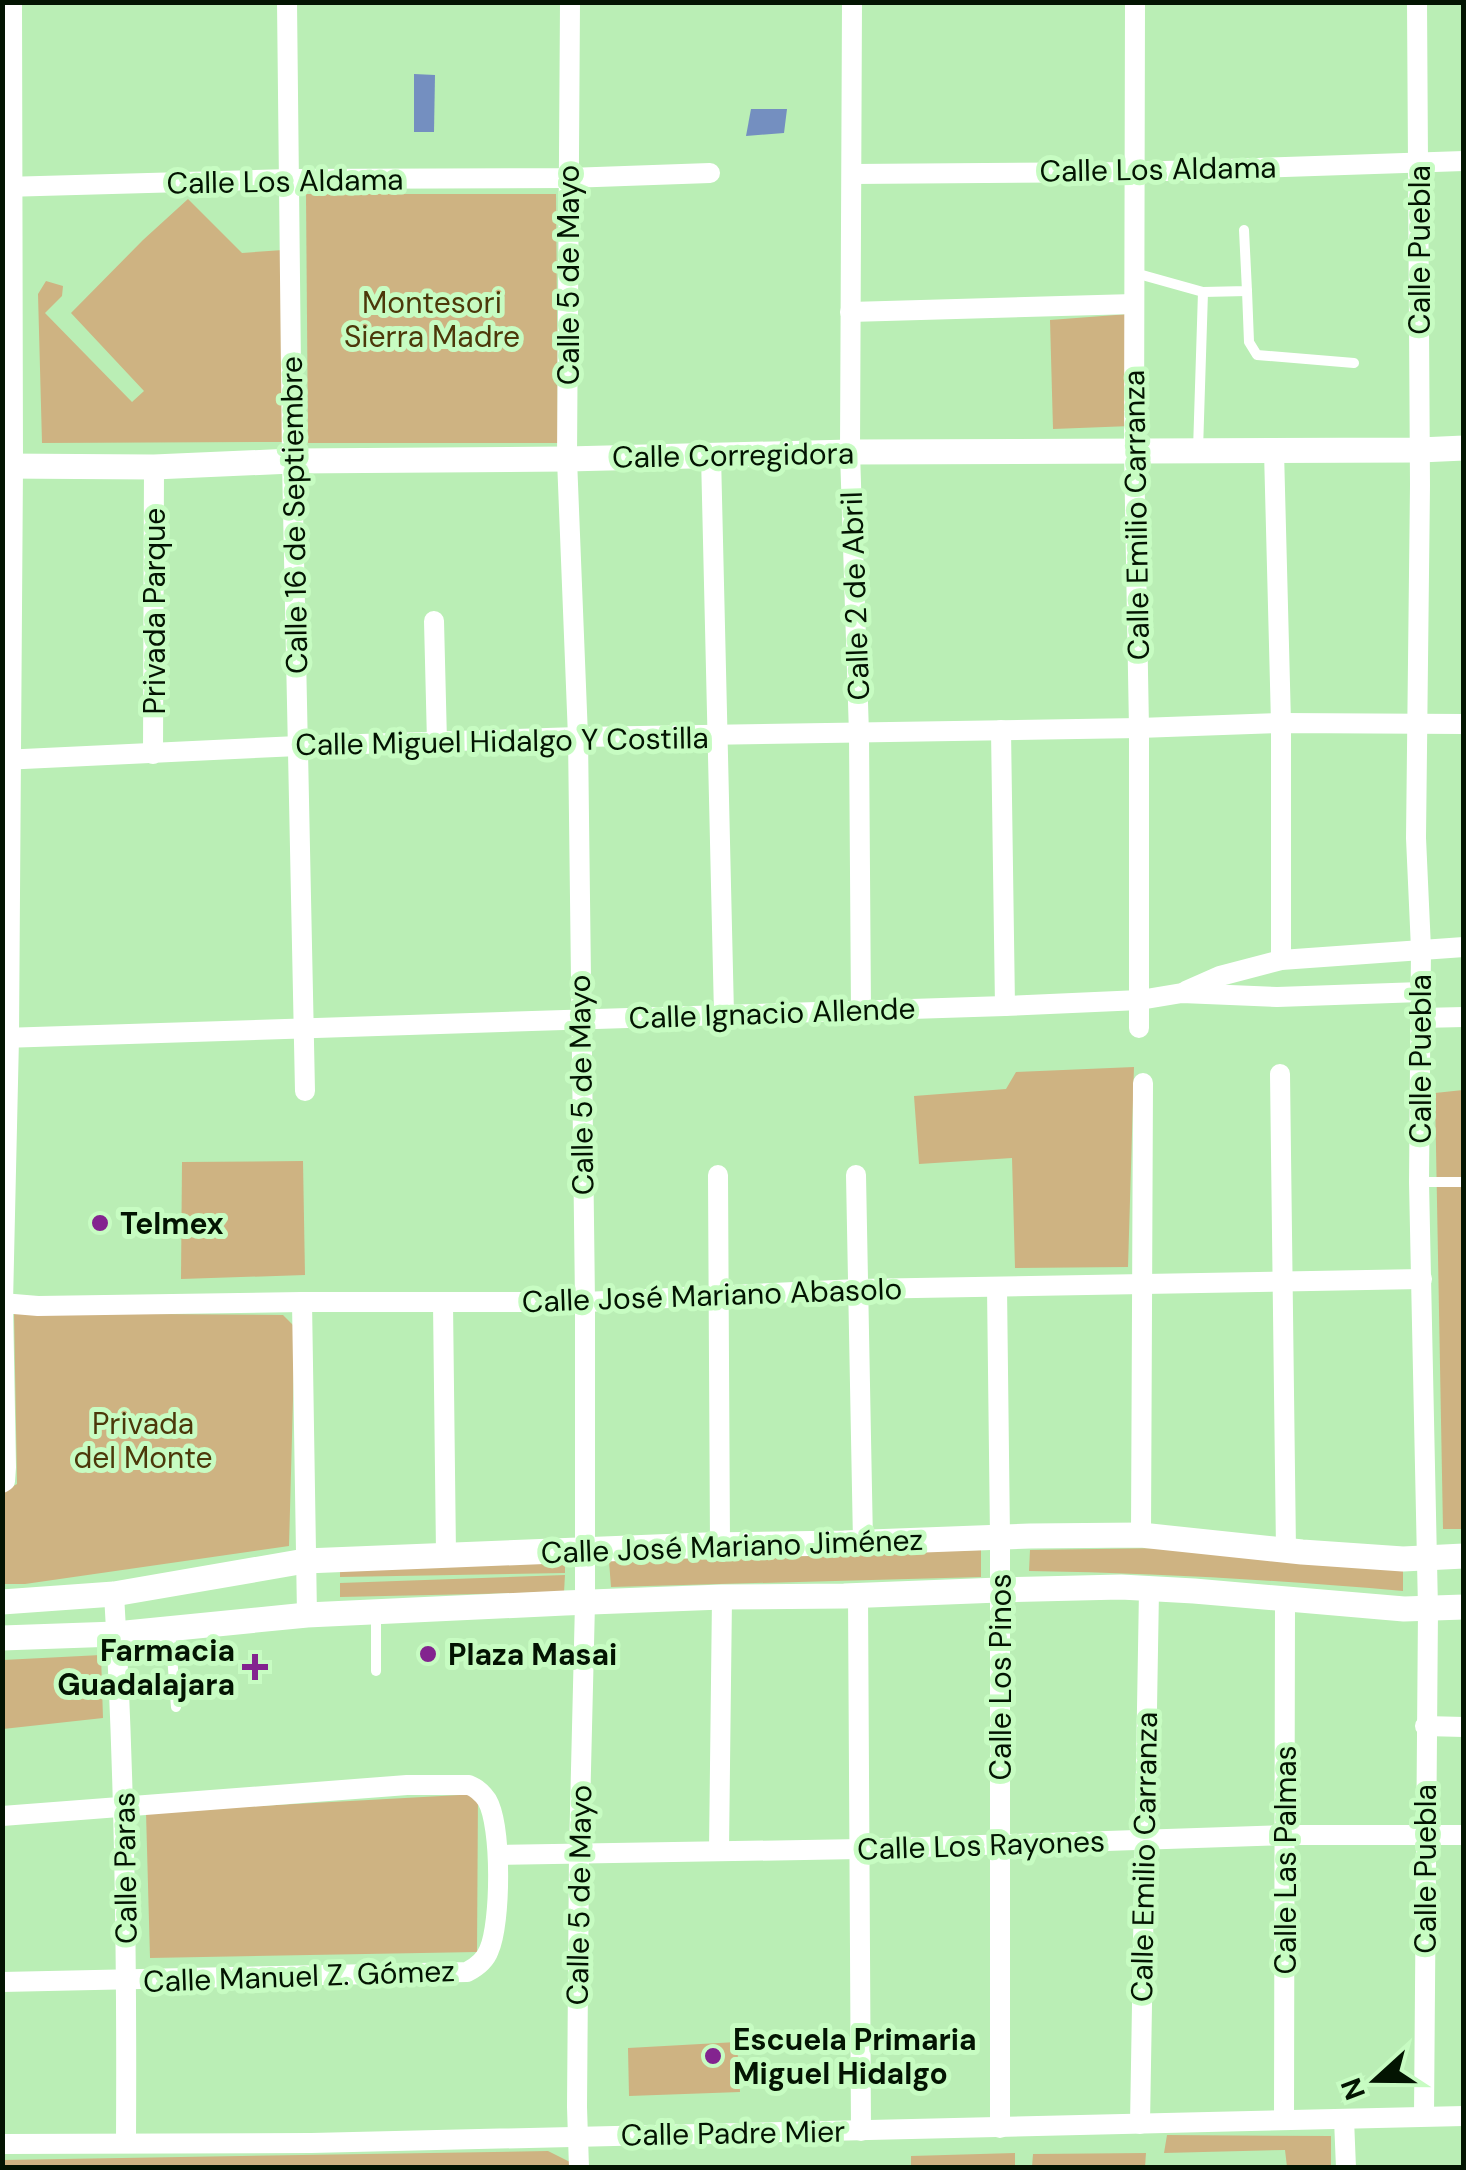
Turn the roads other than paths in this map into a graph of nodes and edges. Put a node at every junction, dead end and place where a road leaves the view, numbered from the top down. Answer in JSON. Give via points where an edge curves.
{"nodes":[{"id":1,"x":12,"y":2,"type":"edge"},
{"id":2,"x":287,"y":2,"type":"edge"},
{"id":3,"x":570,"y":2,"type":"edge"},
{"id":4,"x":852,"y":2,"type":"edge"},
{"id":5,"x":1135,"y":2,"type":"edge"},
{"id":6,"x":1416,"y":2,"type":"edge"},
{"id":7,"x":1419,"y":161,"type":"junction"},
{"id":8,"x":1464,"y":161,"type":"edge"},
{"id":9,"x":1136,"y":172,"type":"junction"},
{"id":10,"x":710,"y":173,"type":"dead end"},
{"id":11,"x":853,"y":174,"type":"junction"},
{"id":12,"x":568,"y":178,"type":"junction"},
{"id":13,"x":290,"y":179,"type":"junction"},
{"id":14,"x":8,"y":186,"type":"edge"},
{"id":15,"x":1244,"y":230,"type":"dead end"},
{"id":16,"x":8,"y":268,"type":"edge"},
{"id":17,"x":1135,"y":273,"type":"junction"},
{"id":18,"x":1247,"y":290,"type":"junction"},
{"id":19,"x":1203,"y":292,"type":"junction"},
{"id":20,"x":1134,"y":304,"type":"junction"},
{"id":21,"x":850,"y":312,"type":"junction"},
{"id":22,"x":1354,"y":363,"type":"dead end"},
{"id":23,"x":1464,"y":448,"type":"edge"},
{"id":24,"x":1134,"y":450,"type":"junction"},
{"id":25,"x":1198,"y":450,"type":"junction"},
{"id":26,"x":1420,"y":450,"type":"junction"},
{"id":27,"x":1274,"y":451,"type":"junction"},
{"id":28,"x":850,"y":452,"type":"junction"},
{"id":29,"x":711,"y":454,"type":"junction"},
{"id":30,"x":567,"y":459,"type":"junction"},
{"id":31,"x":292,"y":462,"type":"junction"},
{"id":32,"x":8,"y":466,"type":"edge"},
{"id":33,"x":154,"y":467,"type":"junction"},
{"id":34,"x":434,"y":621,"type":"dead end"},
{"id":35,"x":1281,"y":723,"type":"junction"},
{"id":36,"x":1464,"y":724,"type":"edge"},
{"id":37,"x":1416,"y":725,"type":"junction"},
{"id":38,"x":1138,"y":728,"type":"junction"},
{"id":39,"x":1001,"y":730,"type":"junction"},
{"id":40,"x":859,"y":734,"type":"junction"},
{"id":41,"x":717,"y":736,"type":"junction"},
{"id":42,"x":578,"y":737,"type":"junction"},
{"id":43,"x":437,"y":742,"type":"junction"},
{"id":44,"x":298,"y":746,"type":"junction"},
{"id":45,"x":153,"y":754,"type":"junction"},
{"id":46,"x":6,"y":760,"type":"edge"},
{"id":47,"x":1464,"y":946,"type":"edge"},
{"id":48,"x":1420,"y":949,"type":"junction"},
{"id":49,"x":1281,"y":960,"type":"junction"},
{"id":50,"x":1421,"y":992,"type":"junction"},
{"id":51,"x":1182,"y":993,"type":"junction"},
{"id":52,"x":1140,"y":1000,"type":"junction"},
{"id":53,"x":1005,"y":1006,"type":"junction"},
{"id":54,"x":861,"y":1010,"type":"junction"},
{"id":55,"x":724,"y":1014,"type":"junction"},
{"id":56,"x":1464,"y":1017,"type":"edge"},
{"id":57,"x":1421,"y":1018,"type":"junction"},
{"id":58,"x":580,"y":1020,"type":"junction"},
{"id":59,"x":304,"y":1028,"type":"junction"},
{"id":60,"x":1139,"y":1028,"type":"dead end"},
{"id":61,"x":6,"y":1038,"type":"edge"},
{"id":62,"x":1280,"y":1074,"type":"dead end"},
{"id":63,"x":1143,"y":1083,"type":"dead end"},
{"id":64,"x":305,"y":1091,"type":"dead end"},
{"id":65,"x":718,"y":1175,"type":"dead end"},
{"id":66,"x":856,"y":1175,"type":"dead end"},
{"id":67,"x":1419,"y":1182,"type":"junction"},
{"id":68,"x":1464,"y":1182,"type":"edge"},
{"id":69,"x":1422,"y":1279,"type":"junction"},
{"id":70,"x":1284,"y":1281,"type":"junction"},
{"id":71,"x":1142,"y":1282,"type":"junction"},
{"id":72,"x":997,"y":1287,"type":"junction"},
{"id":73,"x":858,"y":1289,"type":"junction"},
{"id":74,"x":720,"y":1296,"type":"junction"},
{"id":75,"x":302,"y":1302,"type":"junction"},
{"id":76,"x":585,"y":1302,"type":"junction"},
{"id":77,"x":3,"y":1304,"type":"edge"},
{"id":78,"x":443,"y":1304,"type":"junction"},
{"id":79,"x":2,"y":1483,"type":"edge"},
{"id":80,"x":1140,"y":1535,"type":"junction"},
{"id":81,"x":1000,"y":1537,"type":"junction"},
{"id":82,"x":863,"y":1542,"type":"junction"},
{"id":83,"x":720,"y":1545,"type":"junction"},
{"id":84,"x":584,"y":1550,"type":"junction"},
{"id":85,"x":1286,"y":1550,"type":"junction"},
{"id":86,"x":446,"y":1554,"type":"junction"},
{"id":87,"x":1426,"y":1556,"type":"junction"},
{"id":88,"x":1464,"y":1556,"type":"edge"},
{"id":89,"x":305,"y":1562,"type":"junction"},
{"id":90,"x":998,"y":1590,"type":"junction"},
{"id":91,"x":1148,"y":1590,"type":"junction"},
{"id":92,"x":114,"y":1594,"type":"junction"},
{"id":93,"x":858,"y":1594,"type":"junction"},
{"id":94,"x":722,"y":1598,"type":"junction"},
{"id":95,"x":1285,"y":1599,"type":"junction"},
{"id":96,"x":2,"y":1602,"type":"edge"},
{"id":97,"x":585,"y":1603,"type":"junction"},
{"id":98,"x":1464,"y":1607,"type":"edge"},
{"id":99,"x":1428,"y":1609,"type":"junction"},
{"id":100,"x":376,"y":1613,"type":"junction"},
{"id":101,"x":307,"y":1615,"type":"junction"},
{"id":102,"x":170,"y":1630,"type":"junction"},
{"id":103,"x":116,"y":1634,"type":"junction"},
{"id":104,"x":2,"y":1638,"type":"edge"},
{"id":105,"x":376,"y":1671,"type":"dead end"},
{"id":106,"x":176,"y":1707,"type":"dead end"},
{"id":107,"x":1425,"y":1726,"type":"junction"},
{"id":108,"x":1464,"y":1727,"type":"edge"},
{"id":109,"x":124,"y":1807,"type":"junction"},
{"id":110,"x":2,"y":1816,"type":"edge"},
{"id":111,"x":1285,"y":1836,"type":"junction"},
{"id":112,"x":1426,"y":1836,"type":"junction"},
{"id":113,"x":1464,"y":1836,"type":"edge"},
{"id":114,"x":1144,"y":1840,"type":"junction"},
{"id":115,"x":1000,"y":1845,"type":"junction"},
{"id":116,"x":861,"y":1849,"type":"junction"},
{"id":117,"x":719,"y":1850,"type":"junction"},
{"id":118,"x":579,"y":1852,"type":"junction"},
{"id":119,"x":498,"y":1855,"type":"junction"},
{"id":120,"x":127,"y":1980,"type":"junction"},
{"id":121,"x":2,"y":1982,"type":"edge"},
{"id":122,"x":1424,"y":2116,"type":"junction"},
{"id":123,"x":1464,"y":2116,"type":"edge"},
{"id":124,"x":1344,"y":2118,"type":"junction"},
{"id":125,"x":1284,"y":2120,"type":"junction"},
{"id":126,"x":1140,"y":2124,"type":"junction"},
{"id":127,"x":1000,"y":2128,"type":"junction"},
{"id":128,"x":861,"y":2131,"type":"junction"},
{"id":129,"x":578,"y":2136,"type":"junction"},
{"id":130,"x":126,"y":2142,"type":"junction"},
{"id":131,"x":2,"y":2144,"type":"edge"},
{"id":132,"x":579,"y":2168,"type":"edge"},
{"id":133,"x":1346,"y":2168,"type":"edge"}],
"edges":[{"from":1,"to":14,"type":"street"},
{"from":2,"to":13,"type":"street","name":"Calle 16 de Septiembre"},
{"from":3,"to":12,"type":"street","name":"Calle 5 de Mayo"},
{"from":4,"to":11,"type":"street","name":"Calle 2 de Abril"},
{"from":5,"to":9,"type":"street","name":"Calle Emilio Carranza"},
{"from":6,"to":7,"type":"street","name":"Calle Puebla"},
{"from":7,"to":8,"type":"street","name":"Calle Los Aldama"},
{"from":7,"to":9,"type":"street","name":"Calle Los Aldama"},
{"from":7,"to":26,"type":"street","name":"Calle Puebla"},
{"from":9,"to":11,"type":"street","name":"Calle Los Aldama"},
{"from":9,"to":17,"type":"street","name":"Calle Emilio Carranza"},
{"from":10,"to":12,"type":"street","name":"Calle Los Aldama"},
{"from":11,"to":21,"type":"street","name":"Calle 2 de Abril"},
{"from":12,"to":13,"type":"street","name":"Calle Los Aldama"},
{"from":12,"to":30,"type":"street","name":"Calle 5 de Mayo"},
{"from":13,"to":14,"type":"street","name":"Calle Los Aldama"},
{"from":13,"to":31,"type":"street","name":"Calle 16 de Septiembre"},
{"from":14,"to":16,"type":"street"},
{"from":15,"to":18,"type":"lane"},
{"from":16,"to":32,"type":"street"},
{"from":17,"to":19,"type":"lane"},
{"from":17,"to":20,"type":"street","name":"Calle Emilio Carranza"},
{"from":18,"to":19,"type":"lane"},
{"from":18,"to":22,"type":"lane","via":[[1249,342],[1256,356]]},
{"from":19,"to":25,"type":"lane"},
{"from":20,"to":21,"type":"street"},
{"from":20,"to":24,"type":"street","name":"Calle Emilio Carranza"},
{"from":21,"to":28,"type":"street","name":"Calle 2 de Abril"},
{"from":23,"to":26,"type":"street","name":"Calle Corregidora"},
{"from":24,"to":25,"type":"street","name":"Calle Corregidora"},
{"from":24,"to":28,"type":"street","name":"Calle Corregidora"},
{"from":24,"to":38,"type":"street","name":"Calle Emilio Carranza"},
{"from":25,"to":27,"type":"street","name":"Calle Corregidora"},
{"from":26,"to":27,"type":"street","name":"Calle Corregidora"},
{"from":26,"to":37,"type":"street","name":"Calle Puebla"},
{"from":27,"to":35,"type":"street"},
{"from":28,"to":29,"type":"street","name":"Calle Corregidora"},
{"from":28,"to":40,"type":"street","name":"Calle 2 de Abril"},
{"from":29,"to":30,"type":"street","name":"Calle Corregidora"},
{"from":29,"to":41,"type":"street"},
{"from":30,"to":31,"type":"street","name":"Calle Corregidora"},
{"from":30,"to":42,"type":"street","name":"Calle 5 de Mayo"},
{"from":31,"to":33,"type":"street","name":"Calle Corregidora"},
{"from":31,"to":44,"type":"street","name":"Calle 16 de Septiembre"},
{"from":32,"to":33,"type":"street","name":"Calle Corregidora"},
{"from":32,"to":46,"type":"street"},
{"from":33,"to":45,"type":"street","name":"Privada Parque"},
{"from":34,"to":43,"type":"street"},
{"from":35,"to":37,"type":"street","name":"Calle Miguel Hidalgo Y Costilla"},
{"from":35,"to":38,"type":"street","name":"Calle Miguel Hidalgo Y Costilla"},
{"from":35,"to":49,"type":"street"},
{"from":36,"to":37,"type":"street","name":"Calle Miguel Hidalgo Y Costilla"},
{"from":37,"to":48,"type":"street","name":"Calle Puebla"},
{"from":38,"to":39,"type":"street","name":"Calle Miguel Hidalgo Y Costilla"},
{"from":38,"to":52,"type":"street","name":"Calle Emilio Carranza"},
{"from":39,"to":40,"type":"street","name":"Calle Miguel Hidalgo Y Costilla"},
{"from":39,"to":53,"type":"street"},
{"from":40,"to":41,"type":"street","name":"Calle Miguel Hidalgo Y Costilla"},
{"from":40,"to":54,"type":"street","name":"Calle 2 de Abril"},
{"from":41,"to":42,"type":"street","name":"Calle Miguel Hidalgo Y Costilla"},
{"from":41,"to":55,"type":"street"},
{"from":42,"to":43,"type":"street","name":"Calle Miguel Hidalgo Y Costilla"},
{"from":42,"to":58,"type":"street","name":"Calle 5 de Mayo"},
{"from":43,"to":44,"type":"street","name":"Calle Miguel Hidalgo Y Costilla"},
{"from":44,"to":45,"type":"street","name":"Calle Miguel Hidalgo Y Costilla"},
{"from":44,"to":59,"type":"street","name":"Calle 16 de Septiembre"},
{"from":45,"to":46,"type":"street","name":"Calle Miguel Hidalgo Y Costilla"},
{"from":46,"to":61,"type":"street"},
{"from":47,"to":48,"type":"street"},
{"from":48,"to":49,"type":"street"},
{"from":48,"to":50,"type":"street","name":"Calle Puebla"},
{"from":49,"to":51,"type":"street"},
{"from":50,"to":51,"type":"street","name":"Calle Ignacio Allende"},
{"from":50,"to":57,"type":"street","name":"Calle Puebla"},
{"from":51,"to":52,"type":"street","name":"Calle Ignacio Allende"},
{"from":52,"to":53,"type":"street","name":"Calle Ignacio Allende"},
{"from":52,"to":60,"type":"street","name":"Calle Emilio Carranza"},
{"from":53,"to":54,"type":"street","name":"Calle Ignacio Allende"},
{"from":54,"to":55,"type":"street","name":"Calle Ignacio Allende"},
{"from":55,"to":58,"type":"street","name":"Calle Ignacio Allende"},
{"from":56,"to":57,"type":"street"},
{"from":57,"to":67,"type":"street","name":"Calle Puebla"},
{"from":58,"to":59,"type":"street","name":"Calle Ignacio Allende"},
{"from":58,"to":76,"type":"street","name":"Calle 5 de Mayo"},
{"from":59,"to":61,"type":"street","name":"Calle Ignacio Allende"},
{"from":59,"to":64,"type":"street","name":"Calle 16 de Septiembre"},
{"from":61,"to":77,"type":"street"},
{"from":62,"to":70,"type":"street"},
{"from":63,"to":71,"type":"street"},
{"from":65,"to":74,"type":"street"},
{"from":66,"to":73,"type":"street"},
{"from":67,"to":68,"type":"lane"},
{"from":67,"to":69,"type":"street","name":"Calle Puebla"},
{"from":69,"to":70,"type":"street","name":"Calle José Mariano Abasolo"},
{"from":69,"to":87,"type":"street","name":"Calle Puebla"},
{"from":70,"to":71,"type":"street","name":"Calle José Mariano Abasolo"},
{"from":70,"to":85,"type":"street"},
{"from":71,"to":72,"type":"street","name":"Calle José Mariano Abasolo"},
{"from":71,"to":80,"type":"street"},
{"from":72,"to":73,"type":"street","name":"Calle José Mariano Abasolo"},
{"from":72,"to":81,"type":"street","name":"Calle Los Pinos"},
{"from":73,"to":74,"type":"street","name":"Calle José Mariano Abasolo"},
{"from":73,"to":82,"type":"street"},
{"from":74,"to":76,"type":"street","name":"Calle José Mariano Abasolo"},
{"from":74,"to":83,"type":"street"},
{"from":75,"to":77,"type":"street","name":"Calle José Mariano Abasolo"},
{"from":75,"to":78,"type":"street","name":"Calle José Mariano Abasolo"},
{"from":75,"to":89,"type":"street"},
{"from":76,"to":78,"type":"street","name":"Calle José Mariano Abasolo"},
{"from":76,"to":84,"type":"street","name":"Calle 5 de Mayo"},
{"from":77,"to":79,"type":"street"},
{"from":78,"to":86,"type":"street"},
{"from":80,"to":81,"type":"street","name":"Calle José Mariano Jiménez"},
{"from":80,"to":85,"type":"street","name":"Calle José Mariano Jiménez"},
{"from":81,"to":82,"type":"street","name":"Calle José Mariano Jiménez"},
{"from":81,"to":90,"type":"street","name":"Calle Los Pinos"},
{"from":82,"to":83,"type":"street","name":"Calle José Mariano Jiménez"},
{"from":83,"to":84,"type":"street","name":"Calle José Mariano Jiménez"},
{"from":84,"to":86,"type":"street","name":"Calle José Mariano Jiménez"},
{"from":84,"to":97,"type":"street","name":"Calle 5 de Mayo"},
{"from":85,"to":87,"type":"street","name":"Calle José Mariano Jiménez"},
{"from":86,"to":89,"type":"street","name":"Calle José Mariano Jiménez"},
{"from":87,"to":88,"type":"street","name":"Calle José Mariano Jiménez"},
{"from":87,"to":99,"type":"street","name":"Calle Puebla"},
{"from":89,"to":92,"type":"street","name":"Calle José Mariano Jiménez"},
{"from":89,"to":101,"type":"street"},
{"from":90,"to":91,"type":"street","name":"Calle José Mariano Jiménez"},
{"from":90,"to":93,"type":"street","name":"Calle José Mariano Jiménez"},
{"from":90,"to":115,"type":"street","name":"Calle Los Pinos"},
{"from":91,"to":95,"type":"street","name":"Calle José Mariano Jiménez"},
{"from":91,"to":114,"type":"street","name":"Calle Emilio Carranza"},
{"from":92,"to":96,"type":"street","name":"Calle José Mariano Jiménez"},
{"from":92,"to":103,"type":"street","name":"Calle Paras"},
{"from":93,"to":94,"type":"street","name":"Calle José Mariano Jiménez"},
{"from":93,"to":116,"type":"street"},
{"from":94,"to":97,"type":"street","name":"Calle José Mariano Jiménez"},
{"from":94,"to":117,"type":"street"},
{"from":95,"to":99,"type":"street","name":"Calle José Mariano Jiménez"},
{"from":95,"to":111,"type":"street","name":"Calle Las Palmas"},
{"from":97,"to":100,"type":"street","name":"Calle José Mariano Jiménez"},
{"from":97,"to":118,"type":"street","name":"Calle 5 de Mayo"},
{"from":98,"to":99,"type":"street","name":"Calle José Mariano Jiménez"},
{"from":99,"to":107,"type":"street","name":"Calle Puebla"},
{"from":100,"to":101,"type":"street","name":"Calle José Mariano Jiménez"},
{"from":100,"to":105,"type":"lane"},
{"from":101,"to":102,"type":"street","name":"Calle José Mariano Jiménez"},
{"from":102,"to":103,"type":"street","name":"Calle José Mariano Jiménez"},
{"from":102,"to":106,"type":"lane"},
{"from":103,"to":104,"type":"street","name":"Calle José Mariano Jiménez"},
{"from":103,"to":109,"type":"street","name":"Calle Paras"},
{"from":107,"to":108,"type":"street"},
{"from":107,"to":112,"type":"street","name":"Calle Puebla"},
{"from":109,"to":110,"type":"street","name":"Calle Manuel Z. Gómez"},
{"from":109,"to":119,"type":"street","name":"Calle Manuel Z. Gómez","via":[[469,1785],[488,1802]]},
{"from":109,"to":120,"type":"street","name":"Calle Paras"},
{"from":111,"to":112,"type":"street","name":"Calle Los Rayones"},
{"from":111,"to":114,"type":"street","name":"Calle Los Rayones"},
{"from":111,"to":125,"type":"street","name":"Calle Las Palmas"},
{"from":112,"to":113,"type":"street","name":"Calle Los Rayones"},
{"from":112,"to":122,"type":"street","name":"Calle Puebla"},
{"from":114,"to":115,"type":"street","name":"Calle Los Rayones"},
{"from":114,"to":126,"type":"street","name":"Calle Emilio Carranza"},
{"from":115,"to":116,"type":"street","name":"Calle Los Rayones"},
{"from":115,"to":127,"type":"street","name":"Calle Los Pinos"},
{"from":116,"to":117,"type":"street","name":"Calle Los Rayones"},
{"from":116,"to":128,"type":"street"},
{"from":117,"to":118,"type":"street","name":"Calle Los Rayones"},
{"from":118,"to":119,"type":"street","name":"Calle Los Rayones"},
{"from":118,"to":129,"type":"street","name":"Calle 5 de Mayo"},
{"from":119,"to":120,"type":"street","name":"Calle Manuel Z. Gómez","via":[[491,1947],[467,1972]]},
{"from":120,"to":121,"type":"street","name":"Calle Manuel Z. Gómez"},
{"from":120,"to":130,"type":"street","name":"Calle Paras"},
{"from":122,"to":123,"type":"street","name":"Calle Padre Mier"},
{"from":122,"to":124,"type":"street","name":"Calle Padre Mier"},
{"from":124,"to":125,"type":"street","name":"Calle Padre Mier"},
{"from":124,"to":133,"type":"street"},
{"from":125,"to":126,"type":"street","name":"Calle Padre Mier"},
{"from":126,"to":127,"type":"street","name":"Calle Padre Mier"},
{"from":127,"to":128,"type":"street","name":"Calle Padre Mier"},
{"from":128,"to":129,"type":"street","name":"Calle Padre Mier"},
{"from":129,"to":130,"type":"street","name":"Calle Padre Mier"},
{"from":129,"to":132,"type":"street","name":"Calle 5 de Mayo"},
{"from":130,"to":131,"type":"street","name":"Calle Padre Mier"}]}
